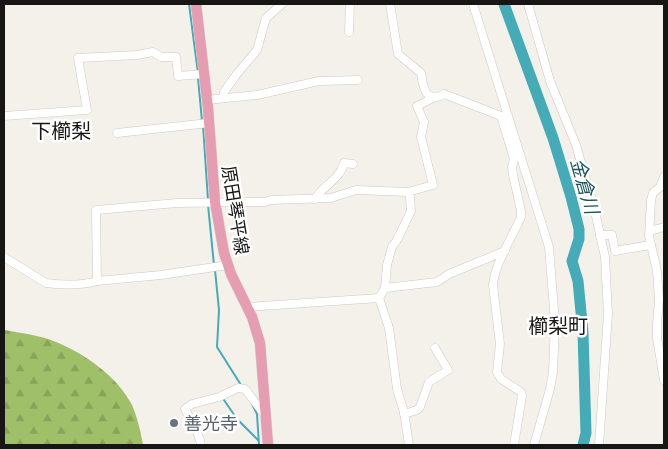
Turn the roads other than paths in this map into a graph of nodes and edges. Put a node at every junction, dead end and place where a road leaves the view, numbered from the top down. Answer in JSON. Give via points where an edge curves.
{"nodes":[{"id":1,"x":196,"y":4,"type":"edge"},
{"id":2,"x":282,"y":4,"type":"edge"},
{"id":3,"x":350,"y":4,"type":"edge"},
{"id":4,"x":390,"y":4,"type":"edge"},
{"id":5,"x":472,"y":4,"type":"edge"},
{"id":6,"x":528,"y":4,"type":"edge"},
{"id":7,"x":350,"y":32,"type":"dead end"},
{"id":8,"x":200,"y":74,"type":"junction"},
{"id":9,"x":358,"y":80,"type":"dead end"},
{"id":10,"x":224,"y":98,"type":"junction"},
{"id":11,"x":433,"y":98,"type":"junction"},
{"id":12,"x":207,"y":100,"type":"junction"},
{"id":13,"x":4,"y":116,"type":"edge"},
{"id":14,"x":205,"y":123,"type":"junction"},
{"id":15,"x":117,"y":133,"type":"dead end"},
{"id":16,"x":517,"y":158,"type":"junction"},
{"id":17,"x":353,"y":164,"type":"dead end"},
{"id":18,"x":664,"y":177,"type":"edge"},
{"id":19,"x":408,"y":192,"type":"junction"},
{"id":20,"x":315,"y":199,"type":"junction"},
{"id":21,"x":210,"y":203,"type":"junction"},
{"id":22,"x":664,"y":227,"type":"edge"},
{"id":23,"x":650,"y":231,"type":"junction"},
{"id":24,"x":600,"y":235,"type":"junction"},
{"id":25,"x":650,"y":245,"type":"junction"},
{"id":26,"x":506,"y":251,"type":"junction"},
{"id":27,"x":4,"y":257,"type":"edge"},
{"id":28,"x":219,"y":266,"type":"junction"},
{"id":29,"x":97,"y":281,"type":"junction"},
{"id":30,"x":385,"y":288,"type":"junction"},
{"id":31,"x":378,"y":298,"type":"junction"},
{"id":32,"x":247,"y":307,"type":"junction"},
{"id":33,"x":436,"y":348,"type":"dead end"},
{"id":34,"x":664,"y":380,"type":"edge"},
{"id":35,"x":404,"y":414,"type":"junction"},
{"id":36,"x":265,"y":415,"type":"junction"},
{"id":37,"x":201,"y":445,"type":"edge"},
{"id":38,"x":268,"y":445,"type":"edge"},
{"id":39,"x":409,"y":445,"type":"edge"},
{"id":40,"x":514,"y":445,"type":"edge"},
{"id":41,"x":534,"y":445,"type":"edge"},
{"id":42,"x":599,"y":445,"type":"edge"}],
"edges":[{"from":1,"to":8,"type":"main road","name":"原田琴平線"},
{"from":2,"to":10,"type":"street","via":[[266,18],[257,50],[224,92]]},
{"from":3,"to":7,"type":"street"},
{"from":4,"to":11,"type":"street","via":[[398,54],[421,73],[423,85]]},
{"from":5,"to":16,"type":"street"},
{"from":6,"to":24,"type":"street","via":[[550,81],[576,145]]},
{"from":8,"to":12,"type":"main road","name":"原田琴平線"},
{"from":8,"to":13,"type":"street","via":[[178,76],[176,57],[161,58],[153,52],[78,58],[87,110]]},
{"from":9,"to":10,"type":"street","via":[[319,81],[257,95]]},
{"from":10,"to":12,"type":"street"},
{"from":11,"to":16,"type":"street","via":[[444,94],[501,116]]},
{"from":11,"to":19,"type":"street","via":[[417,106],[424,122],[421,137],[433,185]]},
{"from":12,"to":14,"type":"main road","name":"原田琴平線"},
{"from":14,"to":15,"type":"street","via":[[172,123],[139,134]]},
{"from":14,"to":21,"type":"main road","name":"原田琴平線"},
{"from":16,"to":26,"type":"street","via":[[512,167],[521,217]]},
{"from":16,"to":41,"type":"street","via":[[549,247],[554,312],[552,381]]},
{"from":17,"to":20,"type":"street","via":[[344,163],[340,174]]},
{"from":18,"to":23,"type":"street","via":[[651,200]]},
{"from":19,"to":20,"type":"street","via":[[356,190]]},
{"from":19,"to":30,"type":"street","via":[[411,210],[392,247]]},
{"from":20,"to":21,"type":"street"},
{"from":21,"to":28,"type":"main road","name":"原田琴平線","via":[[224,253]]},
{"from":21,"to":29,"type":"street","via":[[96,210]]},
{"from":22,"to":23,"type":"street"},
{"from":23,"to":25,"type":"street"},
{"from":24,"to":25,"type":"street","via":[[612,235],[615,251]]},
{"from":24,"to":42,"type":"street","via":[[605,258],[608,314]]},
{"from":25,"to":34,"type":"street","via":[[657,271],[659,299],[656,324]]},
{"from":26,"to":30,"type":"street","via":[[449,274],[438,282]]},
{"from":26,"to":40,"type":"street","via":[[493,285],[500,344],[497,372],[522,396]]},
{"from":27,"to":29,"type":"street","via":[[46,284]]},
{"from":28,"to":29,"type":"street"},
{"from":28,"to":32,"type":"main road","name":"原田琴平線"},
{"from":30,"to":31,"type":"street"},
{"from":31,"to":32,"type":"street"},
{"from":31,"to":35,"type":"street","via":[[388,328]]},
{"from":32,"to":36,"type":"main road","name":"原田琴平線","via":[[260,344]]},
{"from":33,"to":35,"type":"street","via":[[448,370],[429,382],[417,410]]},
{"from":35,"to":39,"type":"street"},
{"from":36,"to":37,"type":"street","via":[[241,388],[192,404],[185,409],[199,434]]},
{"from":36,"to":38,"type":"main road","name":"原田琴平線"}]}
